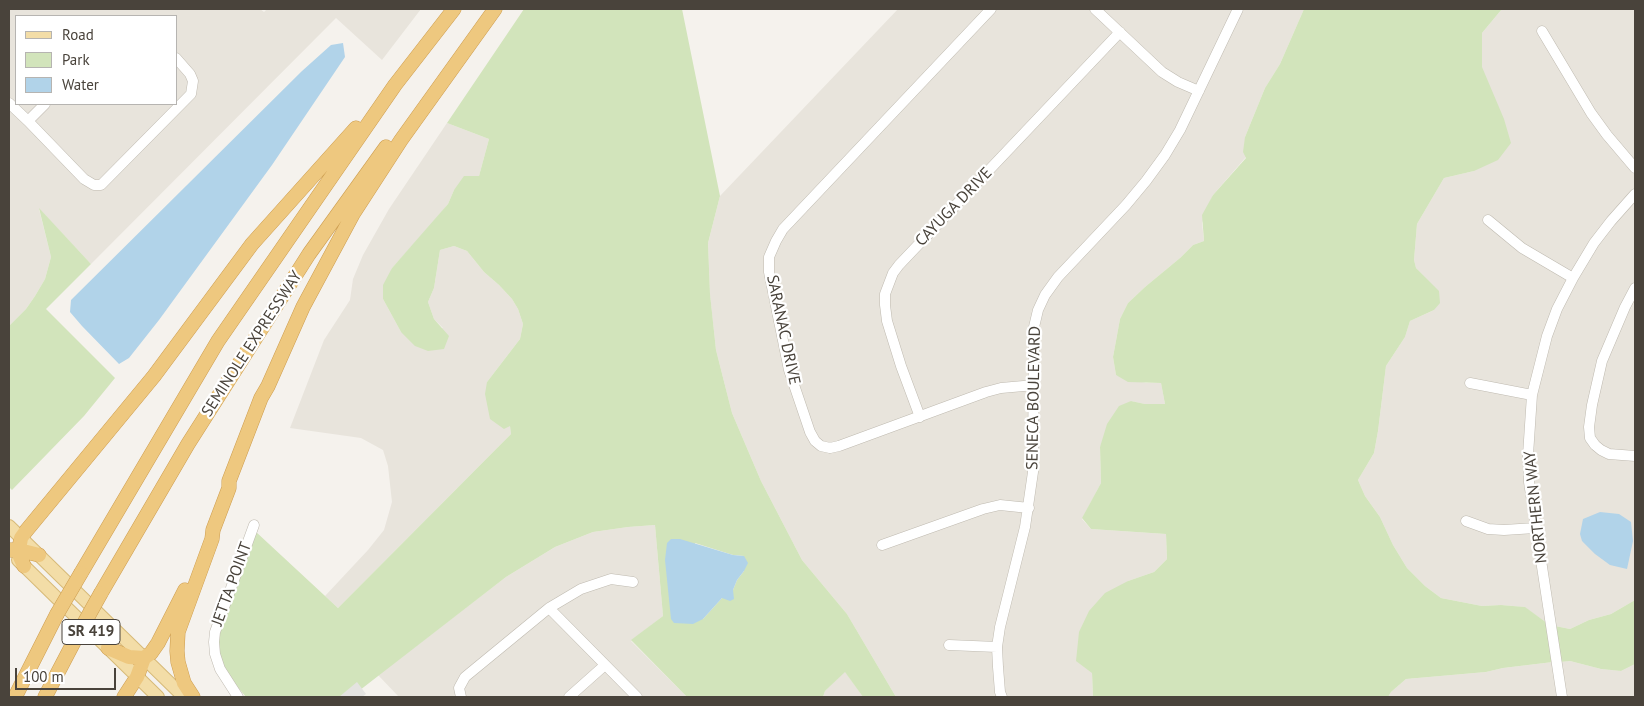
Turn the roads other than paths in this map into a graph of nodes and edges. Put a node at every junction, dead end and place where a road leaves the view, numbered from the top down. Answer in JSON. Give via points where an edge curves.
{"nodes":[{"id":1,"x":454,"y":9,"type":"edge"},
{"id":2,"x":486,"y":9,"type":"edge"},
{"id":3,"x":494,"y":9,"type":"edge"},
{"id":4,"x":992,"y":9,"type":"edge"},
{"id":5,"x":1095,"y":9,"type":"edge"},
{"id":6,"x":1238,"y":9,"type":"edge"},
{"id":7,"x":1542,"y":31,"type":"dead end"},
{"id":8,"x":1120,"y":32,"type":"junction"},
{"id":9,"x":178,"y":60,"type":"edge"},
{"id":10,"x":395,"y":85,"type":"junction"},
{"id":11,"x":1199,"y":91,"type":"junction"},
{"id":12,"x":9,"y":103,"type":"edge"},
{"id":13,"x":44,"y":105,"type":"edge"},
{"id":14,"x":28,"y":121,"type":"junction"},
{"id":15,"x":1635,"y":168,"type":"edge"},
{"id":16,"x":1635,"y":194,"type":"edge"},
{"id":17,"x":1488,"y":220,"type":"dead end"},
{"id":18,"x":1573,"y":278,"type":"junction"},
{"id":19,"x":1635,"y":288,"type":"edge"},
{"id":20,"x":1470,"y":383,"type":"dead end"},
{"id":21,"x":1035,"y":385,"type":"junction"},
{"id":22,"x":1532,"y":395,"type":"junction"},
{"id":23,"x":920,"y":417,"type":"junction"},
{"id":24,"x":1635,"y":456,"type":"edge"},
{"id":25,"x":1029,"y":508,"type":"junction"},
{"id":26,"x":1466,"y":521,"type":"dead end"},
{"id":27,"x":254,"y":525,"type":"dead end"},
{"id":28,"x":9,"y":526,"type":"edge"},
{"id":29,"x":1535,"y":528,"type":"junction"},
{"id":30,"x":212,"y":530,"type":"junction"},
{"id":31,"x":882,"y":545,"type":"dead end"},
{"id":32,"x":15,"y":547,"type":"edge"},
{"id":33,"x":38,"y":555,"type":"joint"},
{"id":34,"x":24,"y":566,"type":"joint"},
{"id":35,"x":633,"y":582,"type":"dead end"},
{"id":36,"x":549,"y":608,"type":"junction"},
{"id":37,"x":949,"y":645,"type":"dead end"},
{"id":38,"x":997,"y":647,"type":"junction"},
{"id":39,"x":108,"y":648,"type":"junction"},
{"id":40,"x":144,"y":658,"type":"junction"},
{"id":41,"x":605,"y":665,"type":"junction"},
{"id":42,"x":137,"y":677,"type":"junction"},
{"id":43,"x":15,"y":697,"type":"edge"},
{"id":44,"x":46,"y":697,"type":"edge"},
{"id":45,"x":124,"y":697,"type":"edge"},
{"id":46,"x":158,"y":697,"type":"edge"},
{"id":47,"x":184,"y":697,"type":"edge"},
{"id":48,"x":193,"y":697,"type":"edge"},
{"id":49,"x":238,"y":697,"type":"edge"},
{"id":50,"x":461,"y":697,"type":"edge"},
{"id":51,"x":569,"y":697,"type":"edge"},
{"id":52,"x":637,"y":697,"type":"edge"},
{"id":53,"x":1002,"y":697,"type":"edge"},
{"id":54,"x":1562,"y":697,"type":"edge"}],
"edges":[{"from":1,"to":10,"type":"highway","name":"SEMINOLE EXPRESSWAY"},
{"from":2,"to":44,"type":"highway","name":"SEMINOLE EXPRESSWAY","bridge":true,"via":[[309,254],[188,444],[101,593]]},
{"from":3,"to":30,"type":"highway","via":[[353,214],[303,306]]},
{"from":4,"to":23,"type":"street","name":"SARANAC DRIVE","via":[[783,229],[769,257],[769,272],[789,370],[815,441],[830,448],[839,446]]},
{"from":5,"to":8,"type":"street"},
{"from":6,"to":11,"type":"street","name":"SENECA BOULEVARD"},
{"from":7,"to":15,"type":"street","via":[[1591,113]]},
{"from":8,"to":11,"type":"street","via":[[1162,72]]},
{"from":8,"to":23,"type":"street","name":"CAYUGA DRIVE","via":[[892,273],[885,294],[887,321]]},
{"from":9,"to":14,"type":"street","via":[[193,81],[190,94],[101,185],[84,179]]},
{"from":10,"to":32,"type":"highway","via":[[252,244],[154,376]]},
{"from":10,"to":43,"type":"highway","name":"SEMINOLE EXPRESSWAY","bridge":true,"via":[[218,341],[57,614]]},
{"from":11,"to":21,"type":"street","name":"SENECA BOULEVARD","via":[[1180,130],[1146,181],[1045,295],[1034,326]]},
{"from":12,"to":14,"type":"street"},
{"from":13,"to":14,"type":"street"},
{"from":16,"to":18,"type":"street","name":"NORTHERN WAY","via":[[1594,243]]},
{"from":17,"to":18,"type":"street","via":[[1522,248]]},
{"from":18,"to":22,"type":"street","name":"NORTHERN WAY","via":[[1547,336]]},
{"from":19,"to":24,"type":"street","via":[[1602,361],[1589,427],[1590,438],[1601,450]]},
{"from":20,"to":22,"type":"street"},
{"from":21,"to":23,"type":"street","name":"SARANAC DRIVE","via":[[986,392]]},
{"from":21,"to":25,"type":"street","name":"SENECA BOULEVARD","via":[[1034,472]]},
{"from":22,"to":29,"type":"street","name":"NORTHERN WAY","via":[[1528,455]]},
{"from":25,"to":31,"type":"street","via":[[1000,505],[983,508]]},
{"from":25,"to":38,"type":"street","name":"SENECA BOULEVARD"},
{"from":26,"to":29,"type":"street","via":[[1488,529]]},
{"from":27,"to":49,"type":"street","name":"JETTA POINT","via":[[214,632],[215,654],[220,669]]},
{"from":28,"to":32,"type":"main road"},
{"from":29,"to":54,"type":"street","name":"NORTHERN WAY"},
{"from":30,"to":40,"type":"highway","via":[[164,632],[154,650]]},
{"from":30,"to":48,"type":"highway","via":[[212,539],[180,624],[178,639],[179,669]]},
{"from":32,"to":33,"type":"highway"},
{"from":32,"to":34,"type":"highway"},
{"from":33,"to":40,"type":"main road","number":"SR 419"},
{"from":34,"to":39,"type":"main road","number":"SR 419"},
{"from":35,"to":36,"type":"street","via":[[611,579],[582,589]]},
{"from":36,"to":41,"type":"street"},
{"from":36,"to":50,"type":"street","via":[[465,677],[459,688]]},
{"from":37,"to":38,"type":"street"},
{"from":38,"to":53,"type":"street","name":"SENECA BOULEVARD"},
{"from":39,"to":40,"type":"highway","via":[[129,658]]},
{"from":39,"to":42,"type":"main road","number":"SR 419"},
{"from":40,"to":42,"type":"highway"},
{"from":40,"to":47,"type":"main road"},
{"from":41,"to":51,"type":"street"},
{"from":41,"to":52,"type":"street"},
{"from":42,"to":45,"type":"highway"},
{"from":42,"to":46,"type":"main road","number":"SR 419"}]}
